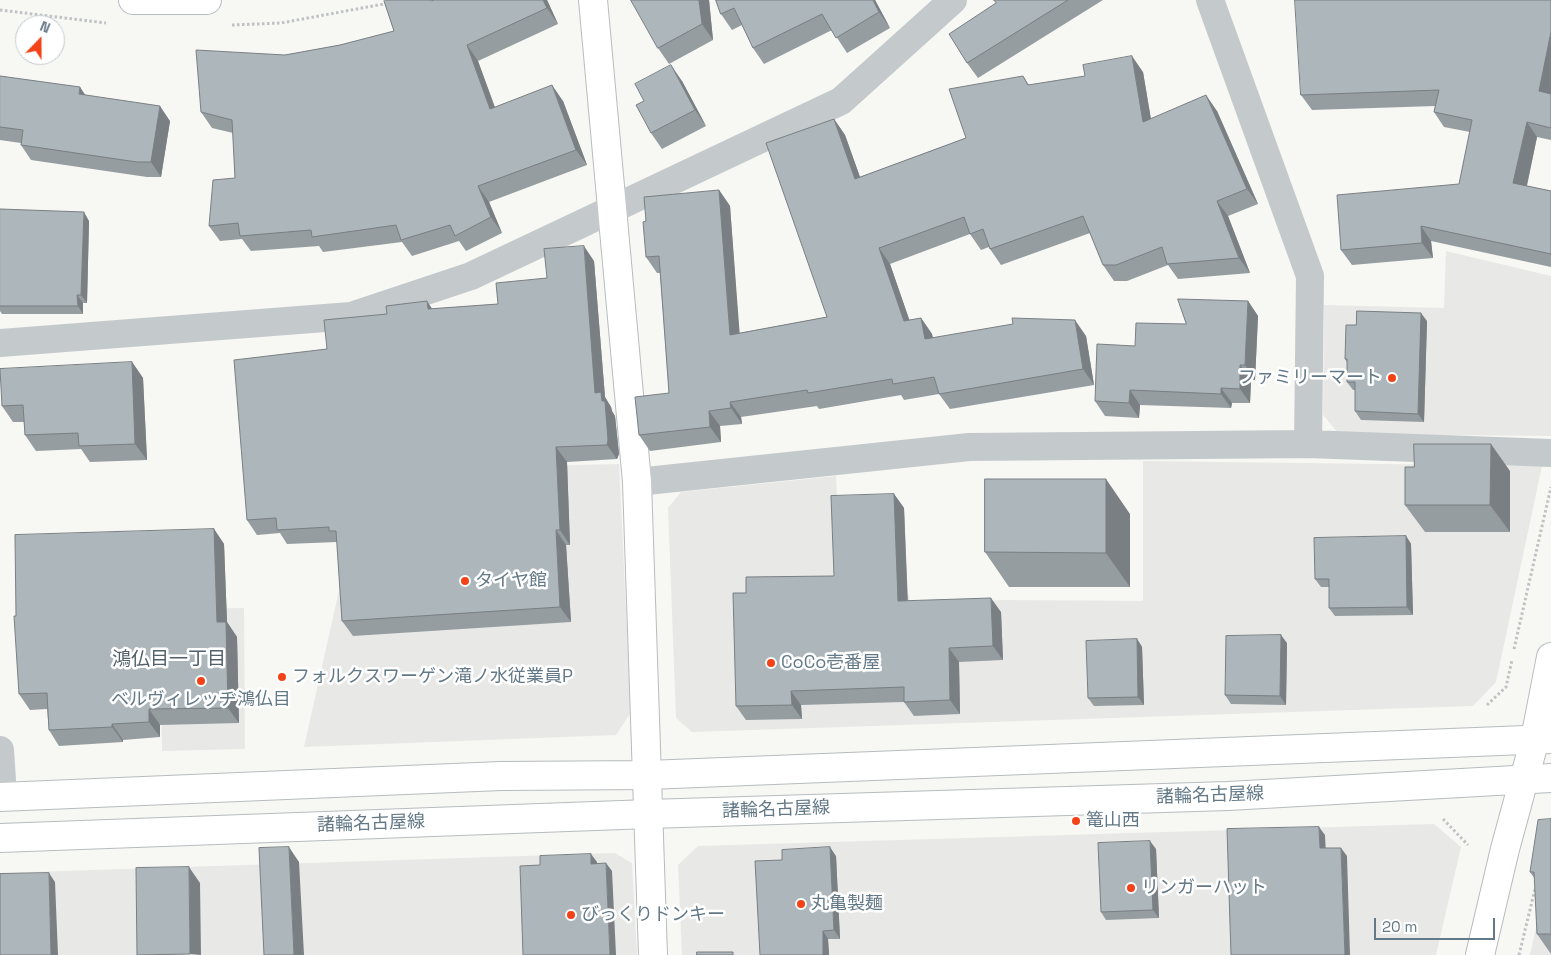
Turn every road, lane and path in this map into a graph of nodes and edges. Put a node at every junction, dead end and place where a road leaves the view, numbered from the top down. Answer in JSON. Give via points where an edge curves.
{"nodes":[{"id":1,"x":133,"y":0,"type":"edge"},
{"id":2,"x":207,"y":0,"type":"edge"},
{"id":3,"x":593,"y":0,"type":"edge"},
{"id":4,"x":953,"y":0,"type":"edge"},
{"id":5,"x":1210,"y":0,"type":"edge"},
{"id":6,"x":612,"y":207,"type":"junction"},
{"id":7,"x":0,"y":343,"type":"edge"},
{"id":8,"x":1308,"y":444,"type":"junction"},
{"id":9,"x":1551,"y":452,"type":"edge"},
{"id":10,"x":637,"y":482,"type":"junction"},
{"id":11,"x":1551,"y":486,"type":"edge"},
{"id":12,"x":1551,"y":657,"type":"edge"},
{"id":13,"x":1482,"y":710,"type":"dead end"},
{"id":14,"x":1543,"y":739,"type":"edge"},
{"id":15,"x":0,"y":750,"type":"edge"},
{"id":16,"x":648,"y":775,"type":"junction"},
{"id":17,"x":1551,"y":778,"type":"edge"},
{"id":18,"x":1523,"y":779,"type":"junction"},
{"id":19,"x":2,"y":797,"type":"edge"},
{"id":20,"x":649,"y":814,"type":"junction"},
{"id":21,"x":1441,"y":817,"type":"dead end"},
{"id":22,"x":0,"y":838,"type":"edge"},
{"id":23,"x":1468,"y":850,"type":"dead end"},
{"id":24,"x":1536,"y":884,"type":"edge"},
{"id":25,"x":653,"y":955,"type":"edge"},
{"id":26,"x":1480,"y":955,"type":"edge"},
{"id":27,"x":1520,"y":955,"type":"edge"}],
"edges":[{"from":1,"to":2,"type":"main road"},
{"from":3,"to":6,"type":"main road"},
{"from":4,"to":6,"type":"street","via":[[841,101]]},
{"from":5,"to":8,"type":"street","via":[[1310,276]]},
{"from":6,"to":7,"type":"street","via":[[470,276],[351,316]]},
{"from":6,"to":10,"type":"main road"},
{"from":8,"to":9,"type":"street"},
{"from":8,"to":10,"type":"street","via":[[969,447]]},
{"from":10,"to":16,"type":"main road"},
{"from":11,"to":13,"type":"path","via":[[1506,687]]},
{"from":12,"to":14,"type":"main road"},
{"from":14,"to":16,"type":"main road"},
{"from":14,"to":18,"type":"main road"},
{"from":15,"to":19,"type":"street"},
{"from":16,"to":19,"type":"main road","via":[[501,776]]},
{"from":16,"to":20,"type":"main road"},
{"from":17,"to":18,"type":"main road","name":"諸輪名古屋線"},
{"from":18,"to":20,"type":"main road","name":"諸輪名古屋線","via":[[1228,796]]},
{"from":18,"to":26,"type":"main road"},
{"from":20,"to":22,"type":"main road","name":"諸輪名古屋線"},
{"from":20,"to":25,"type":"main road"},
{"from":21,"to":23,"type":"path","via":[[1468,845]]},
{"from":24,"to":27,"type":"path"}]}
